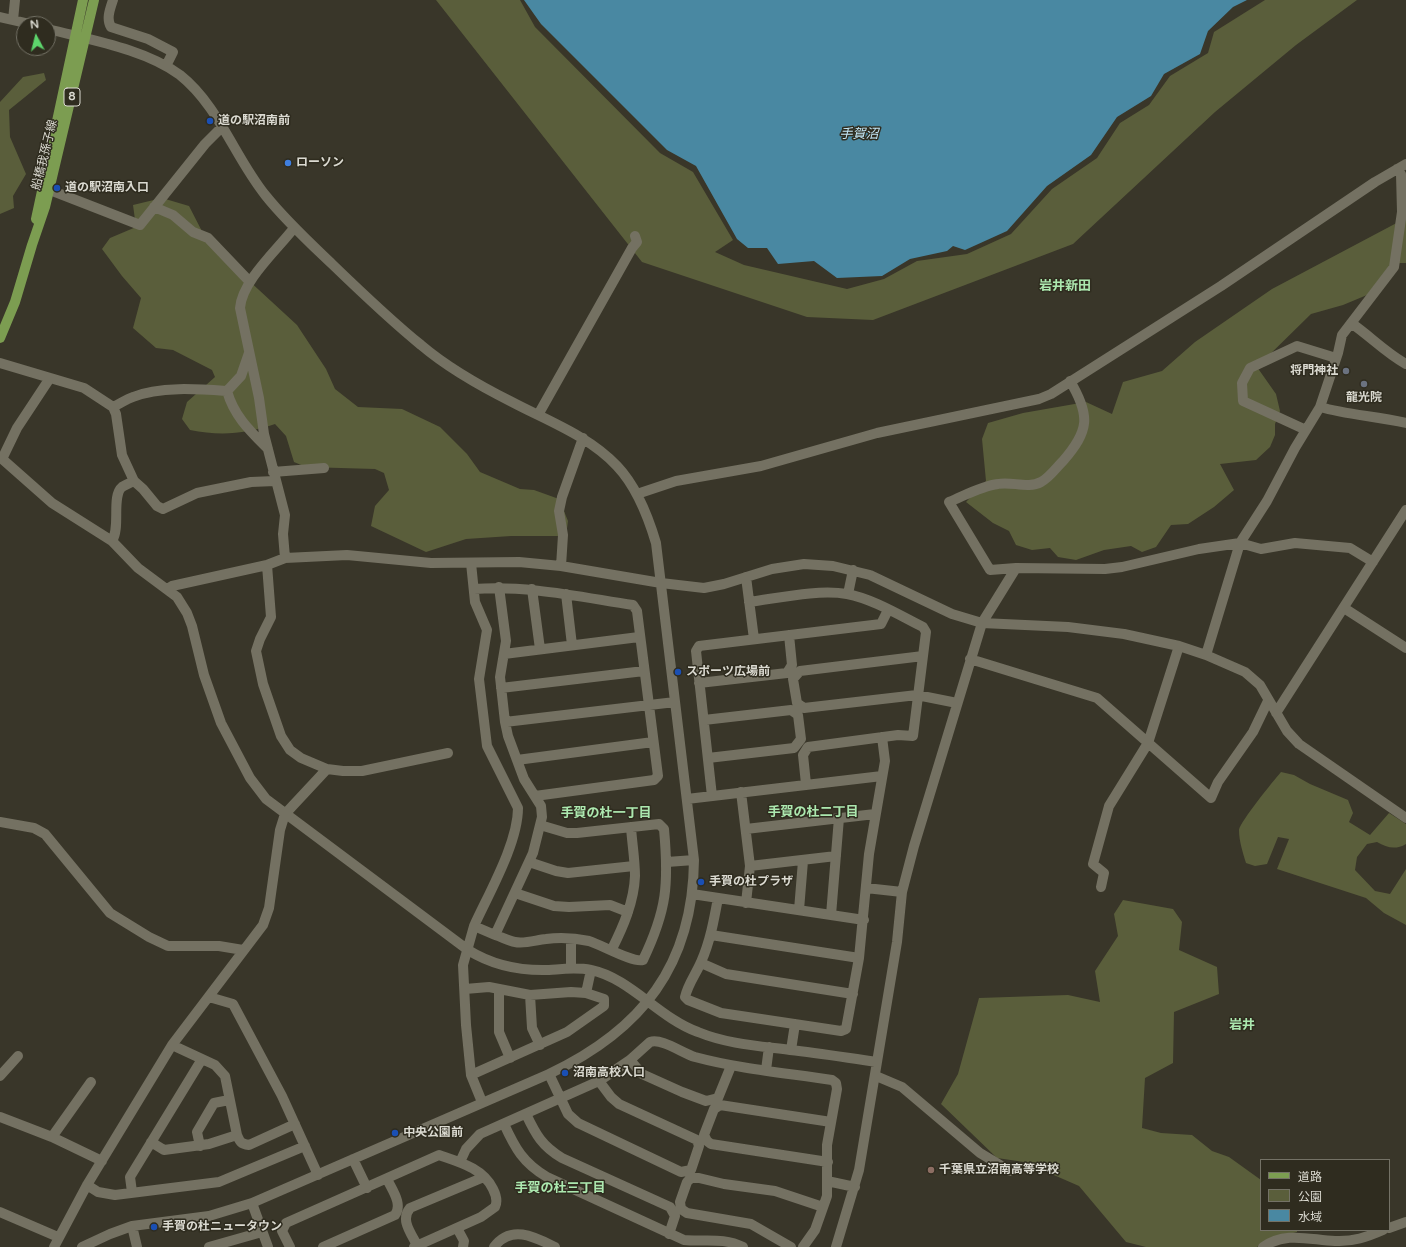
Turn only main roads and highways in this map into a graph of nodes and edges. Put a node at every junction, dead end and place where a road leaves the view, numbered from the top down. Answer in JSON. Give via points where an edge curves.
{"nodes":[{"id":1,"x":83,"y":0,"type":"edge"},
{"id":2,"x":94,"y":0,"type":"edge"},
{"id":3,"x":80,"y":37,"type":"junction"},
{"id":4,"x":32,"y":245,"type":"junction"},
{"id":5,"x":0,"y":338,"type":"edge"}],
"edges":[{"from":1,"to":3,"type":"main road","name":"船橋我孫子線","number":"8"},
{"from":2,"to":3,"type":"main road","name":"船橋我孫子線","number":"8"},
{"from":3,"to":4,"type":"main road","name":"船橋我孫子線","number":"8","via":[[38,206]]},
{"from":3,"to":4,"type":"main road","name":"船橋我孫子線","number":"8","via":[[50,190]]},
{"from":4,"to":5,"type":"main road","name":"船橋我孫子線","number":"8","via":[[16,302]]}]}
